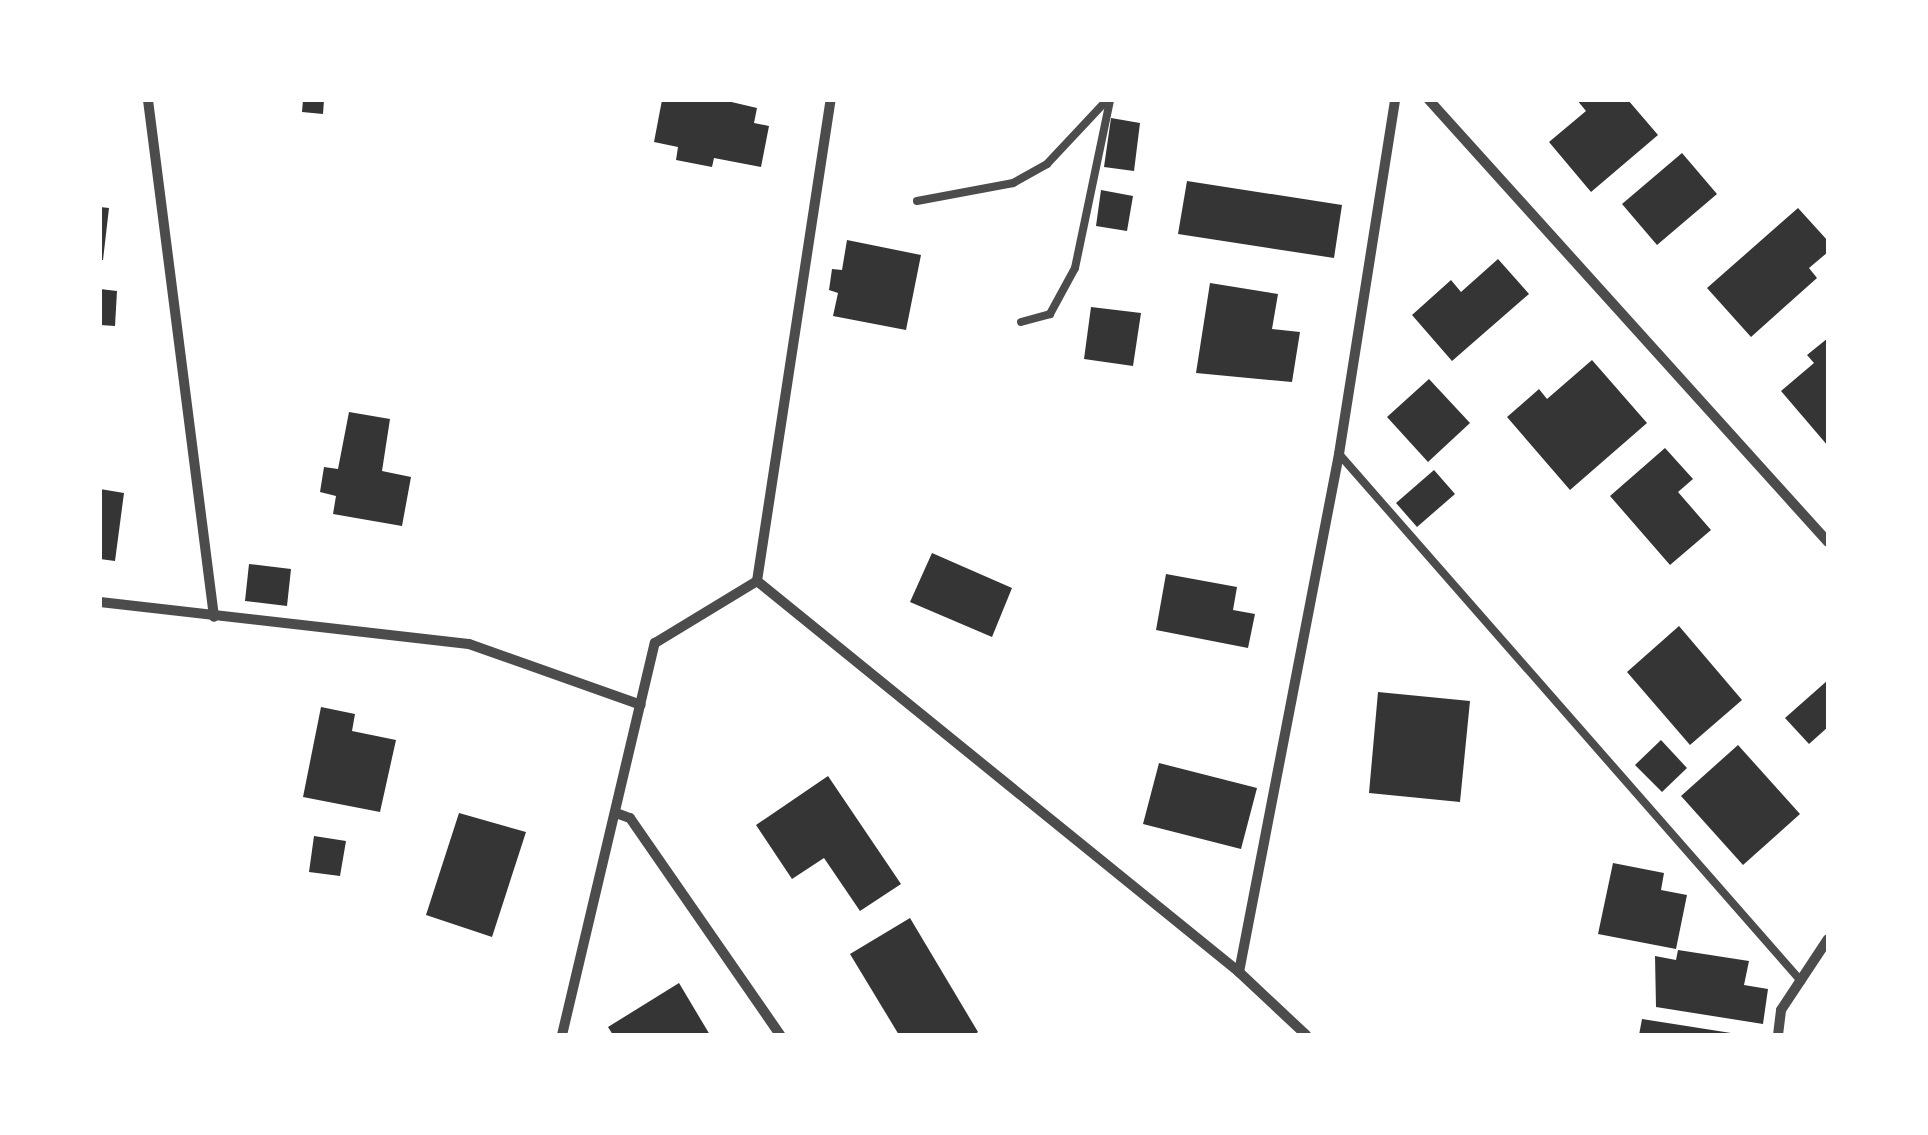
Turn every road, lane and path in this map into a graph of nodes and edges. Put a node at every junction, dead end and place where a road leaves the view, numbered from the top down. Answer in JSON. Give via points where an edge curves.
{"nodes":[{"id":1,"x":148,"y":100,"type":"edge"},
{"id":2,"x":831,"y":100,"type":"edge"},
{"id":3,"x":1108,"y":100,"type":"edge"},
{"id":4,"x":1395,"y":100,"type":"edge"},
{"id":5,"x":1429,"y":100,"type":"edge"},
{"id":6,"x":917,"y":201,"type":"dead end"},
{"id":7,"x":1021,"y":322,"type":"dead end"},
{"id":8,"x":1339,"y":454,"type":"junction"},
{"id":9,"x":1828,"y":542,"type":"edge"},
{"id":10,"x":757,"y":581,"type":"junction"},
{"id":11,"x":100,"y":602,"type":"edge"},
{"id":12,"x":214,"y":617,"type":"junction"},
{"id":13,"x":641,"y":705,"type":"junction"},
{"id":14,"x":616,"y":812,"type":"junction"},
{"id":15,"x":1828,"y":939,"type":"edge"},
{"id":16,"x":1239,"y":972,"type":"junction"},
{"id":17,"x":1800,"y":981,"type":"junction"},
{"id":18,"x":562,"y":1035,"type":"edge"},
{"id":19,"x":780,"y":1035,"type":"edge"},
{"id":20,"x":1306,"y":1035,"type":"edge"},
{"id":21,"x":1778,"y":1035,"type":"edge"}],
"edges":[{"from":1,"to":12,"type":"street"},
{"from":2,"to":10,"type":"street"},
{"from":3,"to":6,"type":"lane","via":[[1047,164],[1013,183]]},
{"from":3,"to":7,"type":"lane","via":[[1074,268],[1050,314]]},
{"from":4,"to":8,"type":"street"},
{"from":5,"to":9,"type":"street"},
{"from":8,"to":16,"type":"street"},
{"from":8,"to":17,"type":"lane"},
{"from":10,"to":13,"type":"street","via":[[654,643]]},
{"from":10,"to":16,"type":"street"},
{"from":11,"to":12,"type":"street"},
{"from":12,"to":13,"type":"street","via":[[470,644]]},
{"from":13,"to":14,"type":"street"},
{"from":14,"to":18,"type":"street"},
{"from":14,"to":19,"type":"street","via":[[630,818]]},
{"from":15,"to":17,"type":"street"},
{"from":16,"to":20,"type":"street"},
{"from":17,"to":21,"type":"street","via":[[1782,1010]]}]}
